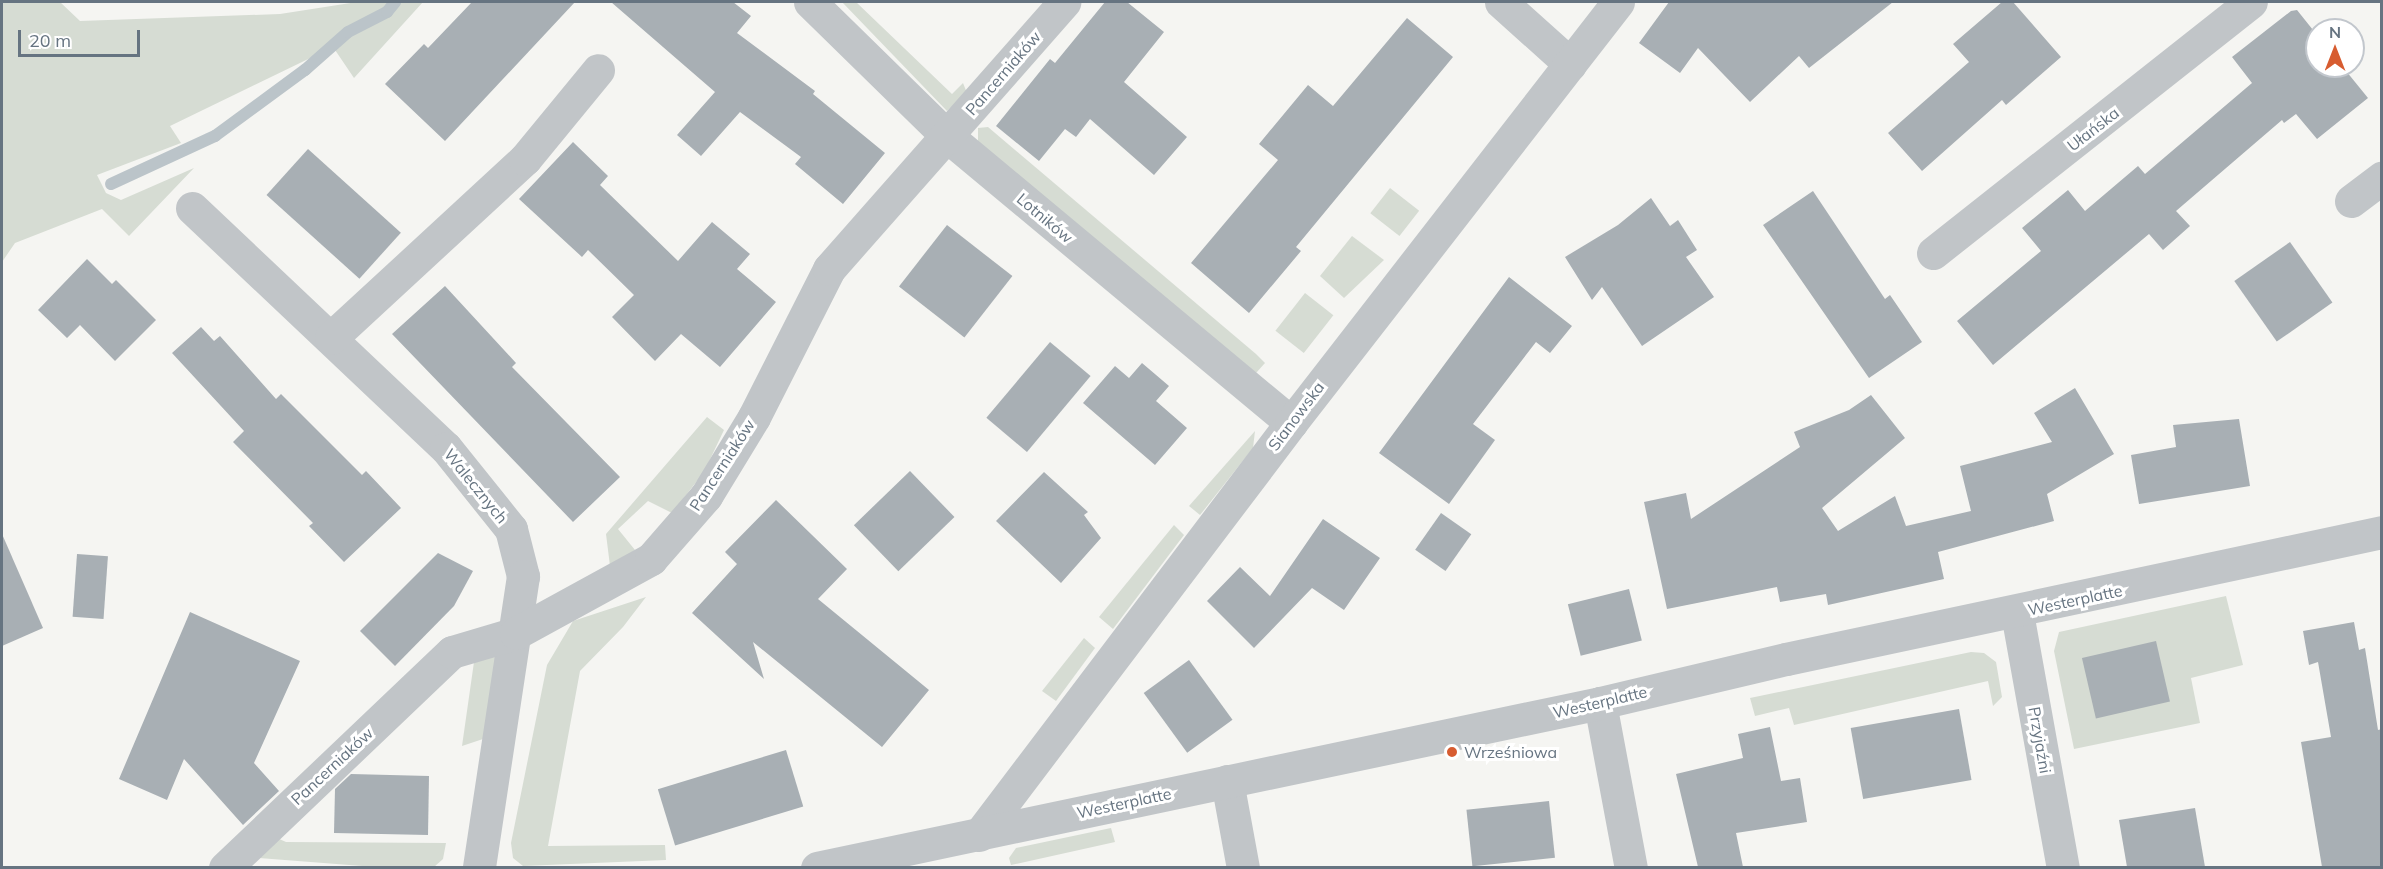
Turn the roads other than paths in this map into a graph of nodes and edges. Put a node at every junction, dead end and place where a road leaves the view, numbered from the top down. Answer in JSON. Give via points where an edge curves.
{"nodes":[{"id":1,"x":810,"y":2,"type":"edge"},
{"id":2,"x":1064,"y":2,"type":"edge"},
{"id":3,"x":1500,"y":2,"type":"edge"},
{"id":4,"x":1618,"y":2,"type":"edge"},
{"id":5,"x":2251,"y":2,"type":"edge"},
{"id":6,"x":1570,"y":64,"type":"junction"},
{"id":7,"x":598,"y":70,"type":"dead end"},
{"id":8,"x":947,"y":136,"type":"junction"},
{"id":9,"x":2382,"y":178,"type":"edge"},
{"id":10,"x":2351,"y":201,"type":"dead end"},
{"id":11,"x":192,"y":208,"type":"dead end"},
{"id":12,"x":1933,"y":253,"type":"dead end"},
{"id":13,"x":331,"y":338,"type":"junction"},
{"id":14,"x":1291,"y":423,"type":"junction"},
{"id":15,"x":2382,"y":532,"type":"edge"},
{"id":16,"x":2017,"y":612,"type":"junction"},
{"id":17,"x":516,"y":633,"type":"junction"},
{"id":18,"x":1600,"y":703,"type":"junction"},
{"id":19,"x":1227,"y":781,"type":"junction"},
{"id":20,"x":979,"y":835,"type":"junction"},
{"id":21,"x":225,"y":867,"type":"edge"},
{"id":22,"x":479,"y":867,"type":"edge"},
{"id":23,"x":817,"y":867,"type":"edge"},
{"id":24,"x":1243,"y":867,"type":"edge"},
{"id":25,"x":1631,"y":867,"type":"edge"},
{"id":26,"x":2063,"y":867,"type":"edge"}],
"edges":[{"from":1,"to":8,"type":"street","name":"Lotników"},
{"from":2,"to":8,"type":"street","name":"Pancerniaków"},
{"from":3,"to":6,"type":"street"},
{"from":4,"to":6,"type":"street","name":"Sianowska"},
{"from":5,"to":12,"type":"street","name":"Ułańska"},
{"from":6,"to":14,"type":"street","name":"Sianowska"},
{"from":7,"to":13,"type":"street","via":[[525,159]]},
{"from":8,"to":14,"type":"street","name":"Lotników"},
{"from":8,"to":17,"type":"street","name":"Pancerniaków","via":[[829,269],[754,417],[706,496],[651,559]]},
{"from":9,"to":10,"type":"street"},
{"from":11,"to":13,"type":"street","name":"Walecznych"},
{"from":13,"to":17,"type":"street","name":"Walecznych","via":[[446,448],[511,529],[522,576]]},
{"from":14,"to":20,"type":"street","name":"Sianowska"},
{"from":15,"to":16,"type":"street","name":"Westerplatte"},
{"from":16,"to":18,"type":"street","name":"Westerplatte","via":[[1786,659]]},
{"from":16,"to":26,"type":"street","name":"Przyjaźni"},
{"from":17,"to":21,"type":"street","name":"Pancerniaków","via":[[452,652]]},
{"from":17,"to":22,"type":"street","name":"Walecznych"},
{"from":18,"to":19,"type":"street","name":"Westerplatte"},
{"from":18,"to":25,"type":"street"},
{"from":19,"to":20,"type":"street","name":"Westerplatte"},
{"from":19,"to":24,"type":"street"},
{"from":20,"to":23,"type":"street","name":"Westerplatte"}]}
